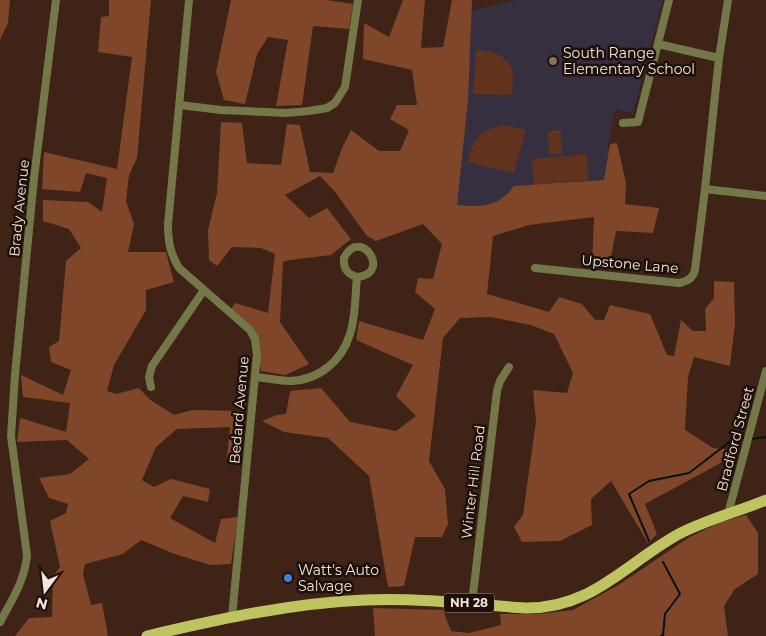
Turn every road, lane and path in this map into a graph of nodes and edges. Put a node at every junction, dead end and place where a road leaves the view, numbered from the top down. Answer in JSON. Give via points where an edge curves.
{"nodes":[{"id":1,"x":56,"y":0,"type":"edge"},
{"id":2,"x":190,"y":0,"type":"edge"},
{"id":3,"x":358,"y":0,"type":"edge"},
{"id":4,"x":669,"y":0,"type":"edge"},
{"id":5,"x":728,"y":0,"type":"edge"},
{"id":6,"x":658,"y":44,"type":"junction"},
{"id":7,"x":719,"y":58,"type":"junction"},
{"id":8,"x":180,"y":105,"type":"junction"},
{"id":9,"x":623,"y":123,"type":"dead end"},
{"id":10,"x":705,"y":189,"type":"junction"},
{"id":11,"x":766,"y":196,"type":"edge"},
{"id":12,"x":535,"y":268,"type":"dead end"},
{"id":13,"x":357,"y":276,"type":"dead end"},
{"id":14,"x":204,"y":290,"type":"junction"},
{"id":15,"x":509,"y":367,"type":"dead end"},
{"id":16,"x":766,"y":371,"type":"edge"},
{"id":17,"x":256,"y":376,"type":"junction"},
{"id":18,"x":151,"y":387,"type":"dead end"},
{"id":19,"x":766,"y":500,"type":"edge"},
{"id":20,"x":728,"y":514,"type":"junction"},
{"id":21,"x":472,"y":603,"type":"junction"},
{"id":22,"x":232,"y":617,"type":"junction"},
{"id":23,"x":0,"y":622,"type":"edge"},
{"id":24,"x":179,"y":632,"type":"edge"},
{"id":25,"x":148,"y":636,"type":"edge"}],
"edges":[{"from":1,"to":23,"type":"street","name":"Brady Avenue","via":[[34,178],[11,436],[27,555],[20,586]]},
{"from":2,"to":8,"type":"street","name":"Bedard Avenue"},
{"from":3,"to":8,"type":"street","via":[[345,88],[336,103],[327,108],[286,113]]},
{"from":4,"to":6,"type":"street"},
{"from":5,"to":7,"type":"street","name":"Upstone Lane"},
{"from":6,"to":7,"type":"street"},
{"from":6,"to":9,"type":"street","via":[[638,122]]},
{"from":7,"to":10,"type":"street","name":"Upstone Lane"},
{"from":8,"to":14,"type":"street","name":"Bedard Avenue","via":[[168,245],[180,268]]},
{"from":10,"to":11,"type":"street"},
{"from":10,"to":12,"type":"street","name":"Upstone Lane","via":[[694,275],[685,282]]},
{"from":13,"to":17,"type":"street","via":[[351,334],[335,361],[318,374],[301,380]]},
{"from":14,"to":17,"type":"street","name":"Bedard Avenue","via":[[250,330],[255,339],[258,362]]},
{"from":14,"to":18,"type":"street","via":[[152,366]]},
{"from":15,"to":21,"type":"street","name":"Winter Hill Road","via":[[497,391]]},
{"from":16,"to":20,"type":"street","name":"Bradford Street"},
{"from":17,"to":22,"type":"street","name":"Bedard Avenue"},
{"from":19,"to":20,"type":"main road","number":"NH 28"},
{"from":20,"to":21,"type":"main road","number":"NH 28","via":[[680,534],[603,586],[572,602],[537,608]]},
{"from":21,"to":22,"type":"main road","number":"NH 28","via":[[340,601]]},
{"from":22,"to":24,"type":"main road","number":"NH 28"},
{"from":24,"to":25,"type":"main road","number":"NH 28"}]}
